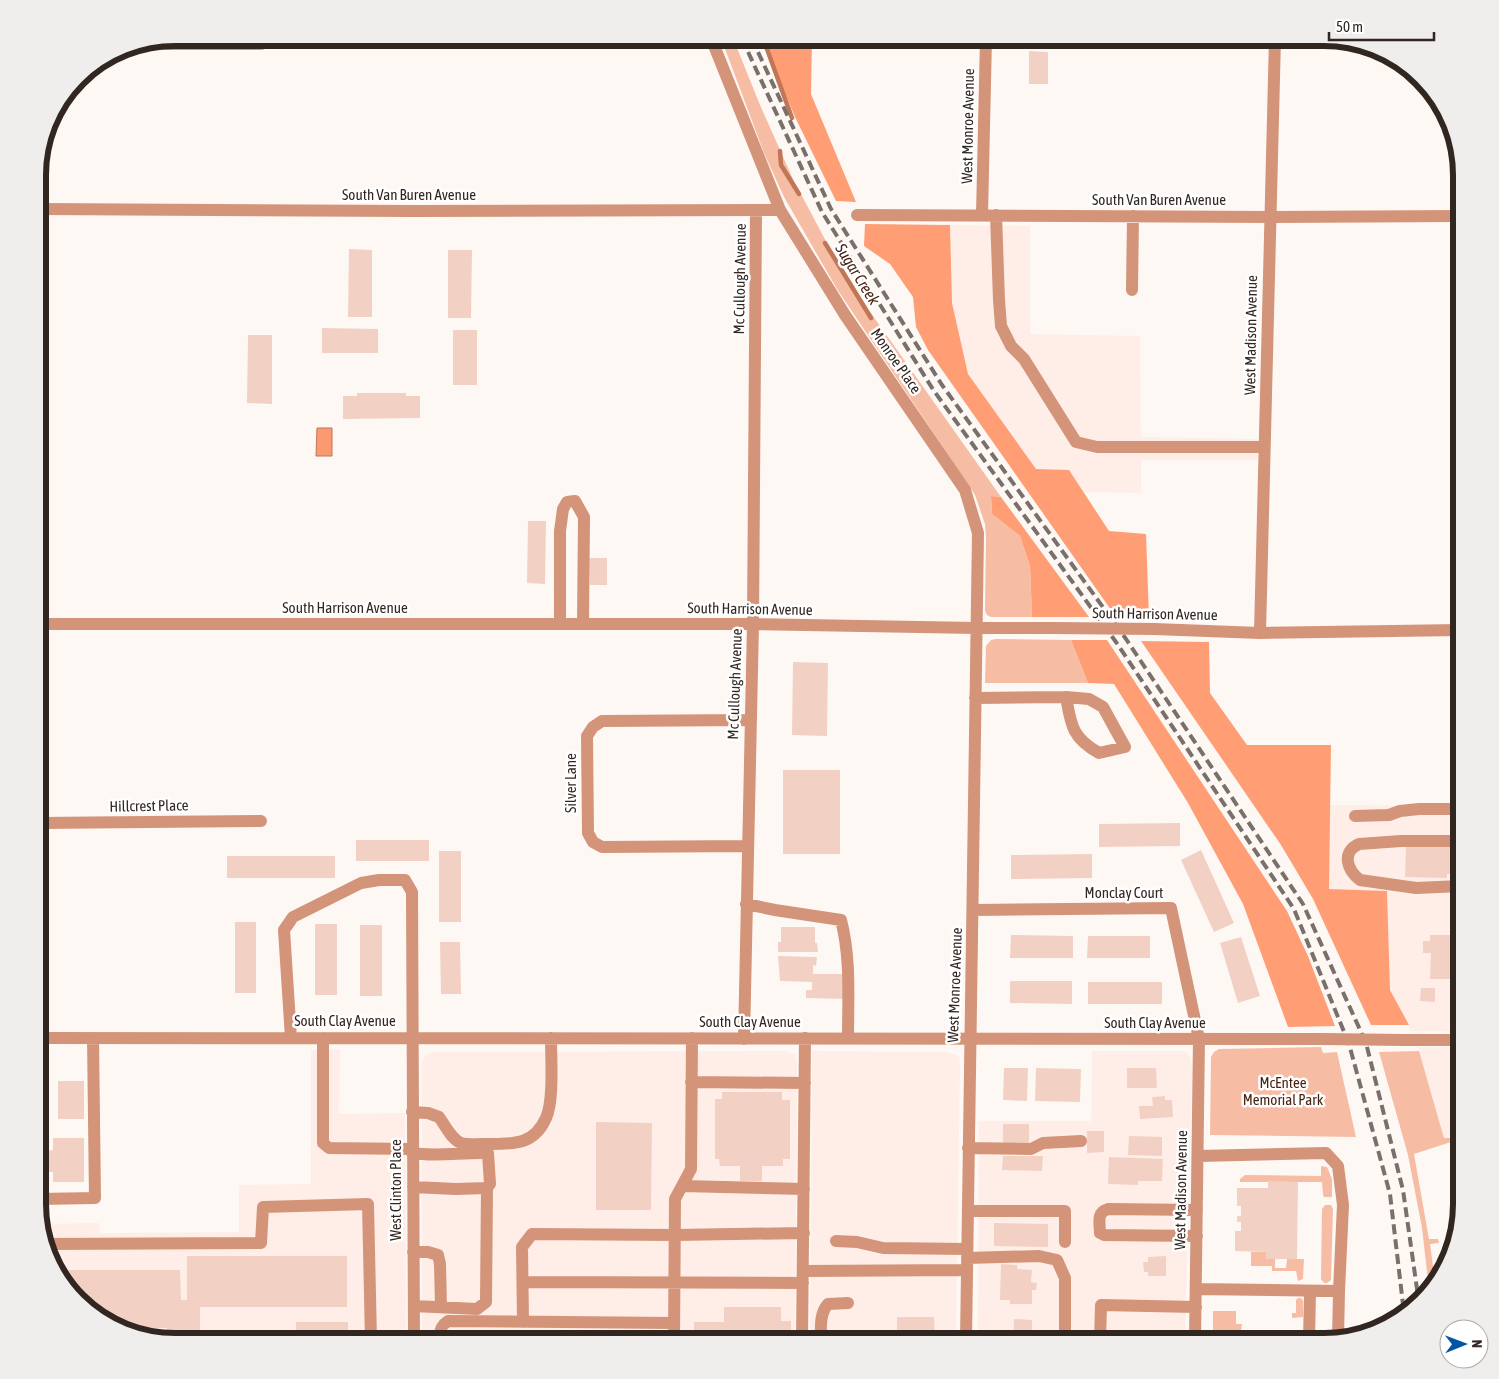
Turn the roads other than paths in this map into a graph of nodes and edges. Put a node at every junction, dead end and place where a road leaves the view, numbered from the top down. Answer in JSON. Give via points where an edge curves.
{"nodes":[{"id":1,"x":986,"y":46,"type":"edge"},
{"id":2,"x":1275,"y":46,"type":"edge"},
{"id":3,"x":714,"y":47,"type":"edge"},
{"id":4,"x":47,"y":209,"type":"edge"},
{"id":5,"x":756,"y":210,"type":"junction"},
{"id":6,"x":780,"y":210,"type":"junction"},
{"id":7,"x":857,"y":215,"type":"dead end"},
{"id":8,"x":982,"y":215,"type":"junction"},
{"id":9,"x":996,"y":215,"type":"junction"},
{"id":10,"x":1133,"y":216,"type":"junction"},
{"id":11,"x":1452,"y":216,"type":"edge"},
{"id":12,"x":1270,"y":217,"type":"junction"},
{"id":13,"x":1132,"y":290,"type":"dead end"},
{"id":14,"x":1264,"y":447,"type":"junction"},
{"id":15,"x":47,"y":624,"type":"edge"},
{"id":16,"x":560,"y":624,"type":"junction"},
{"id":17,"x":584,"y":624,"type":"junction"},
{"id":18,"x":753,"y":624,"type":"junction"},
{"id":19,"x":976,"y":628,"type":"junction"},
{"id":20,"x":1452,"y":630,"type":"edge"},
{"id":21,"x":1260,"y":633,"type":"junction"},
{"id":22,"x":1066,"y":697,"type":"junction"},
{"id":23,"x":975,"y":698,"type":"junction"},
{"id":24,"x":750,"y":720,"type":"junction"},
{"id":25,"x":1453,"y":809,"type":"edge"},
{"id":26,"x":1354,"y":816,"type":"dead end"},
{"id":27,"x":260,"y":821,"type":"dead end"},
{"id":28,"x":47,"y":823,"type":"edge"},
{"id":29,"x":1453,"y":841,"type":"edge"},
{"id":30,"x":747,"y":846,"type":"junction"},
{"id":31,"x":1453,"y":886,"type":"edge"},
{"id":32,"x":746,"y":904,"type":"junction"},
{"id":33,"x":973,"y":910,"type":"junction"},
{"id":34,"x":412,"y":1037,"type":"junction"},
{"id":35,"x":47,"y":1038,"type":"edge"},
{"id":36,"x":93,"y":1038,"type":"junction"},
{"id":37,"x":291,"y":1038,"type":"junction"},
{"id":38,"x":323,"y":1038,"type":"junction"},
{"id":39,"x":551,"y":1038,"type":"junction"},
{"id":40,"x":692,"y":1038,"type":"junction"},
{"id":41,"x":744,"y":1038,"type":"junction"},
{"id":42,"x":805,"y":1038,"type":"junction"},
{"id":43,"x":848,"y":1038,"type":"junction"},
{"id":44,"x":970,"y":1038,"type":"junction"},
{"id":45,"x":1199,"y":1039,"type":"junction"},
{"id":46,"x":1453,"y":1040,"type":"edge"},
{"id":47,"x":691,"y":1082,"type":"junction"},
{"id":48,"x":805,"y":1083,"type":"junction"},
{"id":49,"x":412,"y":1112,"type":"junction"},
{"id":50,"x":1081,"y":1141,"type":"dead end"},
{"id":51,"x":968,"y":1148,"type":"junction"},
{"id":52,"x":412,"y":1151,"type":"junction"},
{"id":53,"x":1198,"y":1156,"type":"junction"},
{"id":54,"x":413,"y":1186,"type":"junction"},
{"id":55,"x":682,"y":1186,"type":"junction"},
{"id":56,"x":487,"y":1188,"type":"junction"},
{"id":57,"x":804,"y":1189,"type":"junction"},
{"id":58,"x":47,"y":1200,"type":"edge"},
{"id":59,"x":1197,"y":1210,"type":"junction"},
{"id":60,"x":968,"y":1211,"type":"junction"},
{"id":61,"x":804,"y":1233,"type":"junction"},
{"id":62,"x":675,"y":1236,"type":"junction"},
{"id":63,"x":1197,"y":1236,"type":"junction"},
{"id":64,"x":836,"y":1241,"type":"dead end"},
{"id":65,"x":1065,"y":1242,"type":"dead end"},
{"id":66,"x":53,"y":1244,"type":"edge"},
{"id":67,"x":413,"y":1252,"type":"junction"},
{"id":68,"x":967,"y":1259,"type":"junction"},
{"id":69,"x":803,"y":1277,"type":"junction"},
{"id":70,"x":523,"y":1282,"type":"junction"},
{"id":71,"x":675,"y":1282,"type":"junction"},
{"id":72,"x":1196,"y":1289,"type":"junction"},
{"id":73,"x":1310,"y":1291,"type":"junction"},
{"id":74,"x":1339,"y":1291,"type":"junction"},
{"id":75,"x":848,"y":1303,"type":"dead end"},
{"id":76,"x":414,"y":1306,"type":"junction"},
{"id":77,"x":441,"y":1307,"type":"junction"},
{"id":78,"x":1196,"y":1307,"type":"junction"},
{"id":79,"x":523,"y":1322,"type":"junction"},
{"id":80,"x":674,"y":1322,"type":"junction"},
{"id":81,"x":1338,"y":1331,"type":"edge"},
{"id":82,"x":371,"y":1333,"type":"edge"},
{"id":83,"x":414,"y":1333,"type":"edge"},
{"id":84,"x":440,"y":1333,"type":"edge"},
{"id":85,"x":674,"y":1333,"type":"edge"},
{"id":86,"x":802,"y":1333,"type":"edge"},
{"id":87,"x":821,"y":1333,"type":"edge"},
{"id":88,"x":966,"y":1333,"type":"edge"},
{"id":89,"x":1065,"y":1333,"type":"edge"},
{"id":90,"x":1100,"y":1333,"type":"edge"},
{"id":91,"x":1196,"y":1333,"type":"edge"},
{"id":92,"x":1309,"y":1333,"type":"edge"}],
"edges":[{"from":1,"to":8,"type":"street","name":"West Monroe Avenue"},
{"from":2,"to":12,"type":"street","name":"West Madison Avenue"},
{"from":3,"to":6,"type":"street","name":"Monroe Place"},
{"from":4,"to":5,"type":"street","name":"South Van Buren Avenue"},
{"from":5,"to":6,"type":"street","name":"South Van Buren Avenue"},
{"from":5,"to":18,"type":"street","name":"Mc Cullough Avenue"},
{"from":6,"to":19,"type":"street","name":"Monroe Place","via":[[845,315],[965,490],[978,533]]},
{"from":7,"to":8,"type":"street","name":"South Van Buren Avenue"},
{"from":8,"to":9,"type":"street","name":"South Van Buren Avenue"},
{"from":9,"to":10,"type":"street","name":"South Van Buren Avenue"},
{"from":9,"to":14,"type":"street","via":[[1001,326],[1076,442],[1097,447]]},
{"from":10,"to":12,"type":"street","name":"South Van Buren Avenue"},
{"from":10,"to":13,"type":"street"},
{"from":11,"to":12,"type":"street","name":"South Van Buren Avenue"},
{"from":12,"to":14,"type":"street","name":"West Madison Avenue"},
{"from":14,"to":21,"type":"street","name":"West Madison Avenue"},
{"from":15,"to":16,"type":"street","name":"South Harrison Avenue"},
{"from":16,"to":17,"type":"street","name":"South Harrison Avenue"},
{"from":16,"to":17,"type":"street","via":[[560,531],[563,509],[567,502],[576,501],[584,517]]},
{"from":17,"to":18,"type":"street","name":"South Harrison Avenue"},
{"from":18,"to":19,"type":"street","name":"South Harrison Avenue"},
{"from":18,"to":24,"type":"street","name":"Mc Cullough Avenue"},
{"from":19,"to":21,"type":"street","name":"South Harrison Avenue","bridge":true},
{"from":19,"to":23,"type":"street","name":"West Monroe Avenue"},
{"from":20,"to":21,"type":"street","name":"South Harrison Avenue"},
{"from":22,"to":22,"type":"street","via":[[1090,699],[1103,708],[1125,748],[1098,753],[1085,745],[1072,726]]},
{"from":22,"to":23,"type":"street"},
{"from":23,"to":33,"type":"street","name":"West Monroe Avenue"},
{"from":24,"to":30,"type":"street","name":"Mc Cullough Avenue"},
{"from":24,"to":30,"type":"street","name":"Silver Lane","via":[[602,722],[593,727],[588,736],[588,833],[593,842],[602,847]]},
{"from":25,"to":26,"type":"street"},
{"from":27,"to":28,"type":"street","name":"Hillcrest Place"},
{"from":29,"to":31,"type":"street","via":[[1365,844],[1352,847],[1348,858],[1354,875],[1360,880],[1416,888]]},
{"from":30,"to":32,"type":"street","name":"Mc Cullough Avenue"},
{"from":32,"to":41,"type":"street","name":"Mc Cullough Avenue"},
{"from":32,"to":43,"type":"street","via":[[841,920],[847,960]]},
{"from":33,"to":44,"type":"street","name":"West Monroe Avenue"},
{"from":33,"to":45,"type":"street","name":"Monclay Court","via":[[1171,908]]},
{"from":34,"to":37,"type":"street","name":"West Clinton Place","via":[[412,892],[405,880],[379,880],[361,883],[293,917],[284,930]]},
{"from":34,"to":38,"type":"street","name":"South Clay Avenue"},
{"from":34,"to":39,"type":"street","name":"South Clay Avenue"},
{"from":34,"to":49,"type":"street","name":"West Clinton Place"},
{"from":35,"to":36,"type":"street","name":"South Clay Avenue"},
{"from":36,"to":37,"type":"street","name":"South Clay Avenue"},
{"from":36,"to":58,"type":"street","via":[[95,1198]]},
{"from":37,"to":38,"type":"street","name":"South Clay Avenue"},
{"from":38,"to":52,"type":"street","via":[[323,1143],[329,1148]]},
{"from":39,"to":40,"type":"street","name":"South Clay Avenue"},
{"from":39,"to":49,"type":"street","via":[[548,1115],[537,1133],[528,1139],[506,1144],[461,1142],[448,1132],[439,1117]]},
{"from":40,"to":41,"type":"street","name":"South Clay Avenue"},
{"from":40,"to":47,"type":"street"},
{"from":41,"to":42,"type":"street","name":"South Clay Avenue"},
{"from":42,"to":43,"type":"street","name":"South Clay Avenue"},
{"from":42,"to":48,"type":"street"},
{"from":43,"to":44,"type":"street","name":"South Clay Avenue"},
{"from":44,"to":45,"type":"street","name":"South Clay Avenue"},
{"from":44,"to":51,"type":"street","name":"West Monroe Avenue"},
{"from":45,"to":46,"type":"street","name":"South Clay Avenue","bridge":true},
{"from":45,"to":53,"type":"street","name":"West Madison Avenue"},
{"from":47,"to":48,"type":"street"},
{"from":47,"to":55,"type":"street","via":[[691,1169]]},
{"from":48,"to":57,"type":"street"},
{"from":49,"to":52,"type":"street","name":"West Clinton Place"},
{"from":50,"to":51,"type":"street","via":[[1043,1143],[1030,1149]]},
{"from":51,"to":60,"type":"street","name":"West Monroe Avenue"},
{"from":52,"to":54,"type":"street","name":"West Clinton Place"},
{"from":52,"to":56,"type":"street","via":[[428,1155],[488,1153],[490,1184]]},
{"from":53,"to":59,"type":"street","name":"West Madison Avenue"},
{"from":53,"to":74,"type":"street","via":[[1326,1153],[1338,1166],[1343,1204]]},
{"from":54,"to":56,"type":"street"},
{"from":54,"to":67,"type":"street","name":"West Clinton Place"},
{"from":55,"to":57,"type":"street"},
{"from":55,"to":62,"type":"street","via":[[675,1199]]},
{"from":56,"to":77,"type":"street","via":[[486,1302],[477,1309]]},
{"from":57,"to":61,"type":"street"},
{"from":59,"to":63,"type":"street","name":"West Madison Avenue"},
{"from":59,"to":63,"type":"street","via":[[1102,1210],[1100,1233],[1104,1236]]},
{"from":60,"to":65,"type":"street","via":[[1066,1211]]},
{"from":60,"to":68,"type":"street","name":"West Monroe Avenue"},
{"from":61,"to":62,"type":"street"},
{"from":61,"to":69,"type":"street"},
{"from":62,"to":70,"type":"street","via":[[532,1234],[522,1247]]},
{"from":62,"to":71,"type":"street"},
{"from":63,"to":72,"type":"street","name":"West Madison Avenue"},
{"from":64,"to":68,"type":"street"},
{"from":66,"to":82,"type":"street","via":[[261,1243],[263,1207],[368,1204]]},
{"from":67,"to":76,"type":"street","name":"West Clinton Place"},
{"from":67,"to":77,"type":"street","via":[[438,1255]]},
{"from":68,"to":69,"type":"street"},
{"from":68,"to":88,"type":"street","name":"West Monroe Avenue"},
{"from":68,"to":89,"type":"street","via":[[1039,1256],[1057,1260],[1064,1278]]},
{"from":69,"to":71,"type":"street"},
{"from":69,"to":86,"type":"street"},
{"from":70,"to":71,"type":"street"},
{"from":70,"to":79,"type":"street"},
{"from":71,"to":80,"type":"street"},
{"from":72,"to":73,"type":"street"},
{"from":72,"to":78,"type":"street","name":"West Madison Avenue"},
{"from":73,"to":74,"type":"street"},
{"from":73,"to":92,"type":"street"},
{"from":74,"to":81,"type":"street"},
{"from":75,"to":87,"type":"street","via":[[828,1304],[824,1308]]},
{"from":76,"to":77,"type":"street"},
{"from":76,"to":83,"type":"street","name":"West Clinton Place"},
{"from":78,"to":90,"type":"street","via":[[1101,1305]]},
{"from":78,"to":91,"type":"street","name":"West Madison Avenue"},
{"from":79,"to":80,"type":"street"},
{"from":79,"to":84,"type":"street","via":[[448,1321]]},
{"from":80,"to":85,"type":"street"}]}
